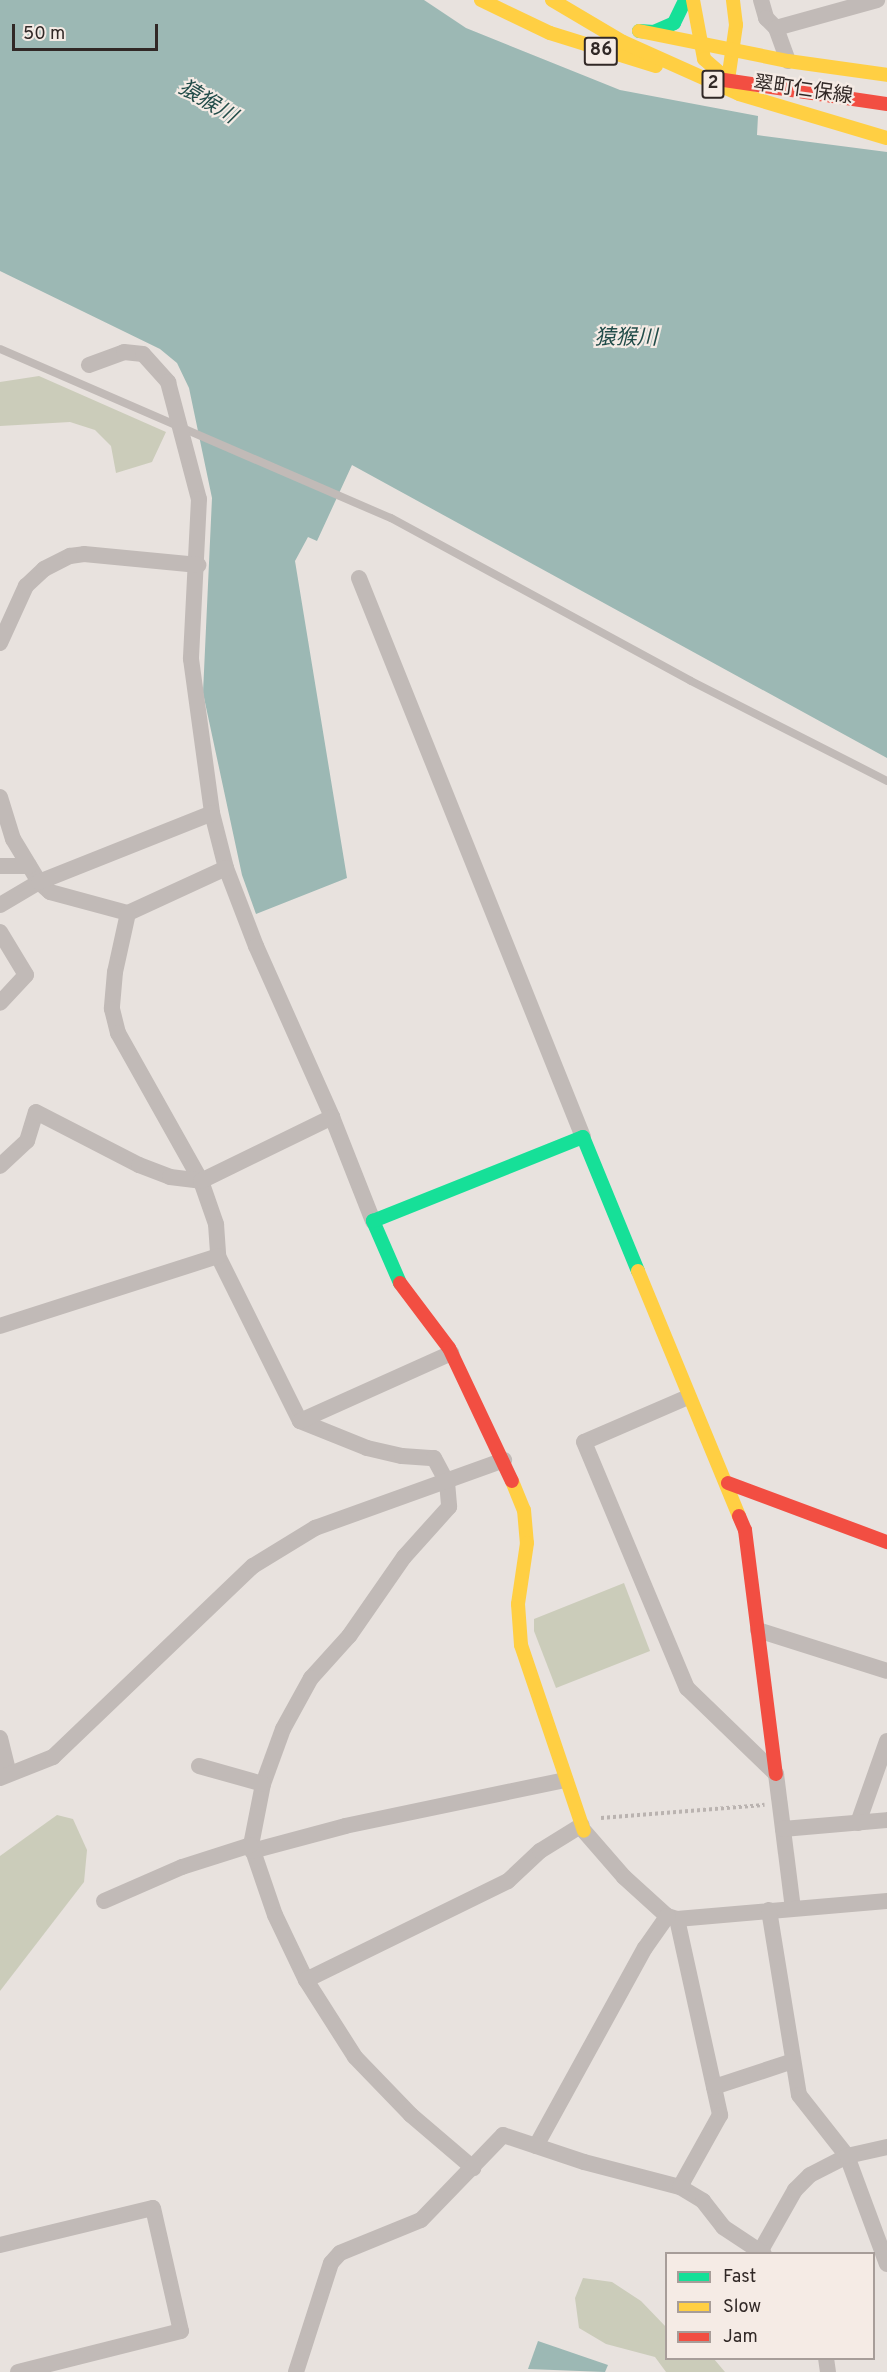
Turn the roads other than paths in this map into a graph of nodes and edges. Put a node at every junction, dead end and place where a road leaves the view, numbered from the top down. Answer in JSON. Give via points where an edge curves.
{"nodes":[{"id":1,"x":481,"y":0,"type":"edge"},
{"id":2,"x":545,"y":0,"type":"edge"},
{"id":3,"x":552,"y":0,"type":"edge"},
{"id":4,"x":685,"y":0,"type":"edge"},
{"id":5,"x":693,"y":0,"type":"edge"},
{"id":6,"x":733,"y":0,"type":"edge"},
{"id":7,"x":761,"y":0,"type":"edge"},
{"id":8,"x":877,"y":0,"type":"edge"},
{"id":9,"x":776,"y":28,"type":"junction"},
{"id":10,"x":639,"y":31,"type":"junction"},
{"id":11,"x":698,"y":44,"type":"junction"},
{"id":12,"x":733,"y":52,"type":"junction"},
{"id":13,"x":788,"y":62,"type":"junction"},
{"id":14,"x":887,"y":75,"type":"edge"},
{"id":15,"x":728,"y":81,"type":"junction"},
{"id":16,"x":887,"y":104,"type":"edge"},
{"id":17,"x":887,"y":138,"type":"edge"},
{"id":18,"x":0,"y":349,"type":"edge"},
{"id":19,"x":89,"y":365,"type":"dead end"},
{"id":20,"x":198,"y":565,"type":"junction"},
{"id":21,"x":359,"y":578,"type":"dead end"},
{"id":22,"x":0,"y":643,"type":"edge"},
{"id":23,"x":887,"y":781,"type":"edge"},
{"id":24,"x":0,"y":797,"type":"edge"},
{"id":25,"x":212,"y":813,"type":"junction"},
{"id":26,"x":0,"y":866,"type":"edge"},
{"id":27,"x":29,"y":866,"type":"junction"},
{"id":28,"x":226,"y":868,"type":"junction"},
{"id":29,"x":39,"y":882,"type":"junction"},
{"id":30,"x":0,"y":905,"type":"edge"},
{"id":31,"x":128,"y":912,"type":"junction"},
{"id":32,"x":0,"y":932,"type":"edge"},
{"id":33,"x":0,"y":1003,"type":"edge"},
{"id":34,"x":332,"y":1117,"type":"junction"},
{"id":35,"x":583,"y":1137,"type":"junction"},
{"id":36,"x":0,"y":1166,"type":"edge"},
{"id":37,"x":201,"y":1180,"type":"junction"},
{"id":38,"x":373,"y":1221,"type":"junction"},
{"id":39,"x":218,"y":1256,"type":"junction"},
{"id":40,"x":0,"y":1326,"type":"edge"},
{"id":41,"x":451,"y":1353,"type":"junction"},
{"id":42,"x":688,"y":1397,"type":"junction"},
{"id":43,"x":300,"y":1421,"type":"junction"},
{"id":44,"x":504,"y":1460,"type":"junction"},
{"id":45,"x":447,"y":1482,"type":"junction"},
{"id":46,"x":728,"y":1484,"type":"junction"},
{"id":47,"x":887,"y":1542,"type":"edge"},
{"id":48,"x":758,"y":1630,"type":"junction"},
{"id":49,"x":887,"y":1671,"type":"edge"},
{"id":50,"x":0,"y":1738,"type":"edge"},
{"id":51,"x":887,"y":1741,"type":"edge"},
{"id":52,"x":199,"y":1766,"type":"dead end"},
{"id":53,"x":776,"y":1774,"type":"junction"},
{"id":54,"x":4,"y":1776,"type":"edge"},
{"id":55,"x":565,"y":1780,"type":"junction"},
{"id":56,"x":263,"y":1784,"type":"junction"},
{"id":57,"x":887,"y":1820,"type":"edge"},
{"id":58,"x":858,"y":1822,"type":"junction"},
{"id":59,"x":582,"y":1826,"type":"junction"},
{"id":60,"x":783,"y":1829,"type":"junction"},
{"id":61,"x":252,"y":1848,"type":"junction"},
{"id":62,"x":104,"y":1901,"type":"dead end"},
{"id":63,"x":887,"y":1901,"type":"edge"},
{"id":64,"x":793,"y":1908,"type":"junction"},
{"id":65,"x":768,"y":1910,"type":"junction"},
{"id":66,"x":672,"y":1917,"type":"junction"},
{"id":67,"x":306,"y":1980,"type":"junction"},
{"id":68,"x":790,"y":2062,"type":"junction"},
{"id":69,"x":714,"y":2087,"type":"junction"},
{"id":70,"x":536,"y":2146,"type":"junction"},
{"id":71,"x":887,"y":2147,"type":"edge"},
{"id":72,"x":847,"y":2156,"type":"junction"},
{"id":73,"x":473,"y":2168,"type":"junction"},
{"id":74,"x":680,"y":2187,"type":"junction"},
{"id":75,"x":0,"y":2245,"type":"edge"},
{"id":76,"x":762,"y":2252,"type":"edge"},
{"id":77,"x":887,"y":2264,"type":"edge"},
{"id":78,"x":18,"y":2372,"type":"edge"},
{"id":79,"x":296,"y":2372,"type":"edge"}],
"edges":[{"from":1,"to":15,"type":"main road","name":"翠町仁保線","number":"86","via":[[595,50]]},
{"from":2,"to":10,"type":"main road","name":"翠町仁保線","number":"86"},
{"from":3,"to":17,"type":"main road","number":"2","via":[[623,42],[739,94]]},
{"from":4,"to":10,"type":"main road","via":[[674,23],[654,32]]},
{"from":5,"to":11,"type":"main road"},
{"from":6,"to":12,"type":"main road"},
{"from":7,"to":9,"type":"street","via":[[766,18]]},
{"from":8,"to":9,"type":"street"},
{"from":9,"to":13,"type":"street"},
{"from":10,"to":11,"type":"main road","name":"翠町仁保線","number":"86"},
{"from":11,"to":12,"type":"main road","name":"翠町仁保線","number":"86"},
{"from":11,"to":15,"type":"main road","via":[[704,59]]},
{"from":12,"to":13,"type":"main road","name":"翠町仁保線","number":"86"},
{"from":12,"to":15,"type":"main road"},
{"from":13,"to":14,"type":"main road","name":"翠町仁保線","number":"86"},
{"from":15,"to":16,"type":"main road","name":"翠町仁保線","number":"86"},
{"from":18,"to":23,"type":"lane","via":[[321,485]]},
{"from":19,"to":20,"type":"street","via":[[124,352],[143,354],[168,382],[199,499]]},
{"from":20,"to":22,"type":"street","via":[[70,556],[44,569],[26,586]]},
{"from":20,"to":25,"type":"street","via":[[191,659]]},
{"from":21,"to":35,"type":"street"},
{"from":24,"to":27,"type":"street","via":[[13,839]]},
{"from":25,"to":28,"type":"street"},
{"from":25,"to":29,"type":"street"},
{"from":26,"to":27,"type":"street"},
{"from":27,"to":29,"type":"street"},
{"from":28,"to":31,"type":"street"},
{"from":28,"to":34,"type":"street"},
{"from":29,"to":30,"type":"street"},
{"from":29,"to":31,"type":"street","via":[[50,892]]},
{"from":31,"to":37,"type":"street","via":[[115,972],[112,1009],[118,1033]]},
{"from":32,"to":33,"type":"street","via":[[26,975]]},
{"from":34,"to":37,"type":"street"},
{"from":34,"to":38,"type":"street"},
{"from":35,"to":38,"type":"main road"},
{"from":35,"to":42,"type":"main road"},
{"from":36,"to":37,"type":"street","via":[[27,1141],[36,1112],[139,1165],[170,1177]]},
{"from":37,"to":39,"type":"street","via":[[216,1224]]},
{"from":38,"to":41,"type":"main road","via":[[396,1277]]},
{"from":39,"to":40,"type":"street"},
{"from":39,"to":43,"type":"street"},
{"from":41,"to":43,"type":"street"},
{"from":41,"to":44,"type":"main road"},
{"from":42,"to":46,"type":"main road","via":[[713,1459]]},
{"from":42,"to":53,"type":"street","via":[[584,1442],[687,1688]]},
{"from":43,"to":45,"type":"street","via":[[367,1448],[434,1458]]},
{"from":44,"to":45,"type":"street"},
{"from":44,"to":55,"type":"main road","via":[[525,1521],[518,1604],[521,1645]]},
{"from":45,"to":54,"type":"street","via":[[315,1528],[253,1566],[53,1756]]},
{"from":45,"to":56,"type":"street","via":[[449,1507],[404,1557],[349,1636],[311,1678],[283,1729]]},
{"from":46,"to":47,"type":"main road"},
{"from":46,"to":48,"type":"main road","via":[[745,1530]]},
{"from":48,"to":49,"type":"street"},
{"from":48,"to":53,"type":"main road"},
{"from":50,"to":54,"type":"street"},
{"from":51,"to":58,"type":"street"},
{"from":52,"to":56,"type":"street"},
{"from":53,"to":60,"type":"street"},
{"from":55,"to":59,"type":"main road"},
{"from":55,"to":61,"type":"street"},
{"from":56,"to":61,"type":"street"},
{"from":57,"to":58,"type":"street"},
{"from":58,"to":60,"type":"street"},
{"from":59,"to":66,"type":"street","via":[[624,1877]]},
{"from":59,"to":67,"type":"street","via":[[540,1851],[508,1881]]},
{"from":60,"to":64,"type":"street"},
{"from":61,"to":62,"type":"street","via":[[182,1867]]},
{"from":61,"to":67,"type":"street","via":[[275,1915]]},
{"from":63,"to":64,"type":"street"},
{"from":64,"to":65,"type":"street"},
{"from":65,"to":66,"type":"street"},
{"from":65,"to":68,"type":"street"},
{"from":66,"to":69,"type":"street"},
{"from":66,"to":70,"type":"street","via":[[645,1948]]},
{"from":67,"to":73,"type":"street","via":[[355,2057],[376,2082]]},
{"from":68,"to":69,"type":"street"},
{"from":68,"to":72,"type":"street","via":[[799,2095]]},
{"from":69,"to":74,"type":"street","via":[[720,2115]]},
{"from":70,"to":73,"type":"street","via":[[503,2134]]},
{"from":70,"to":74,"type":"street"},
{"from":71,"to":72,"type":"street"},
{"from":72,"to":76,"type":"street","via":[[810,2175],[795,2190]]},
{"from":72,"to":77,"type":"street"},
{"from":73,"to":79,"type":"street","via":[[421,2220],[339,2253],[331,2263]]},
{"from":74,"to":76,"type":"street","via":[[703,2201],[723,2227]]},
{"from":75,"to":78,"type":"street","via":[[153,2208],[181,2331]]}]}
